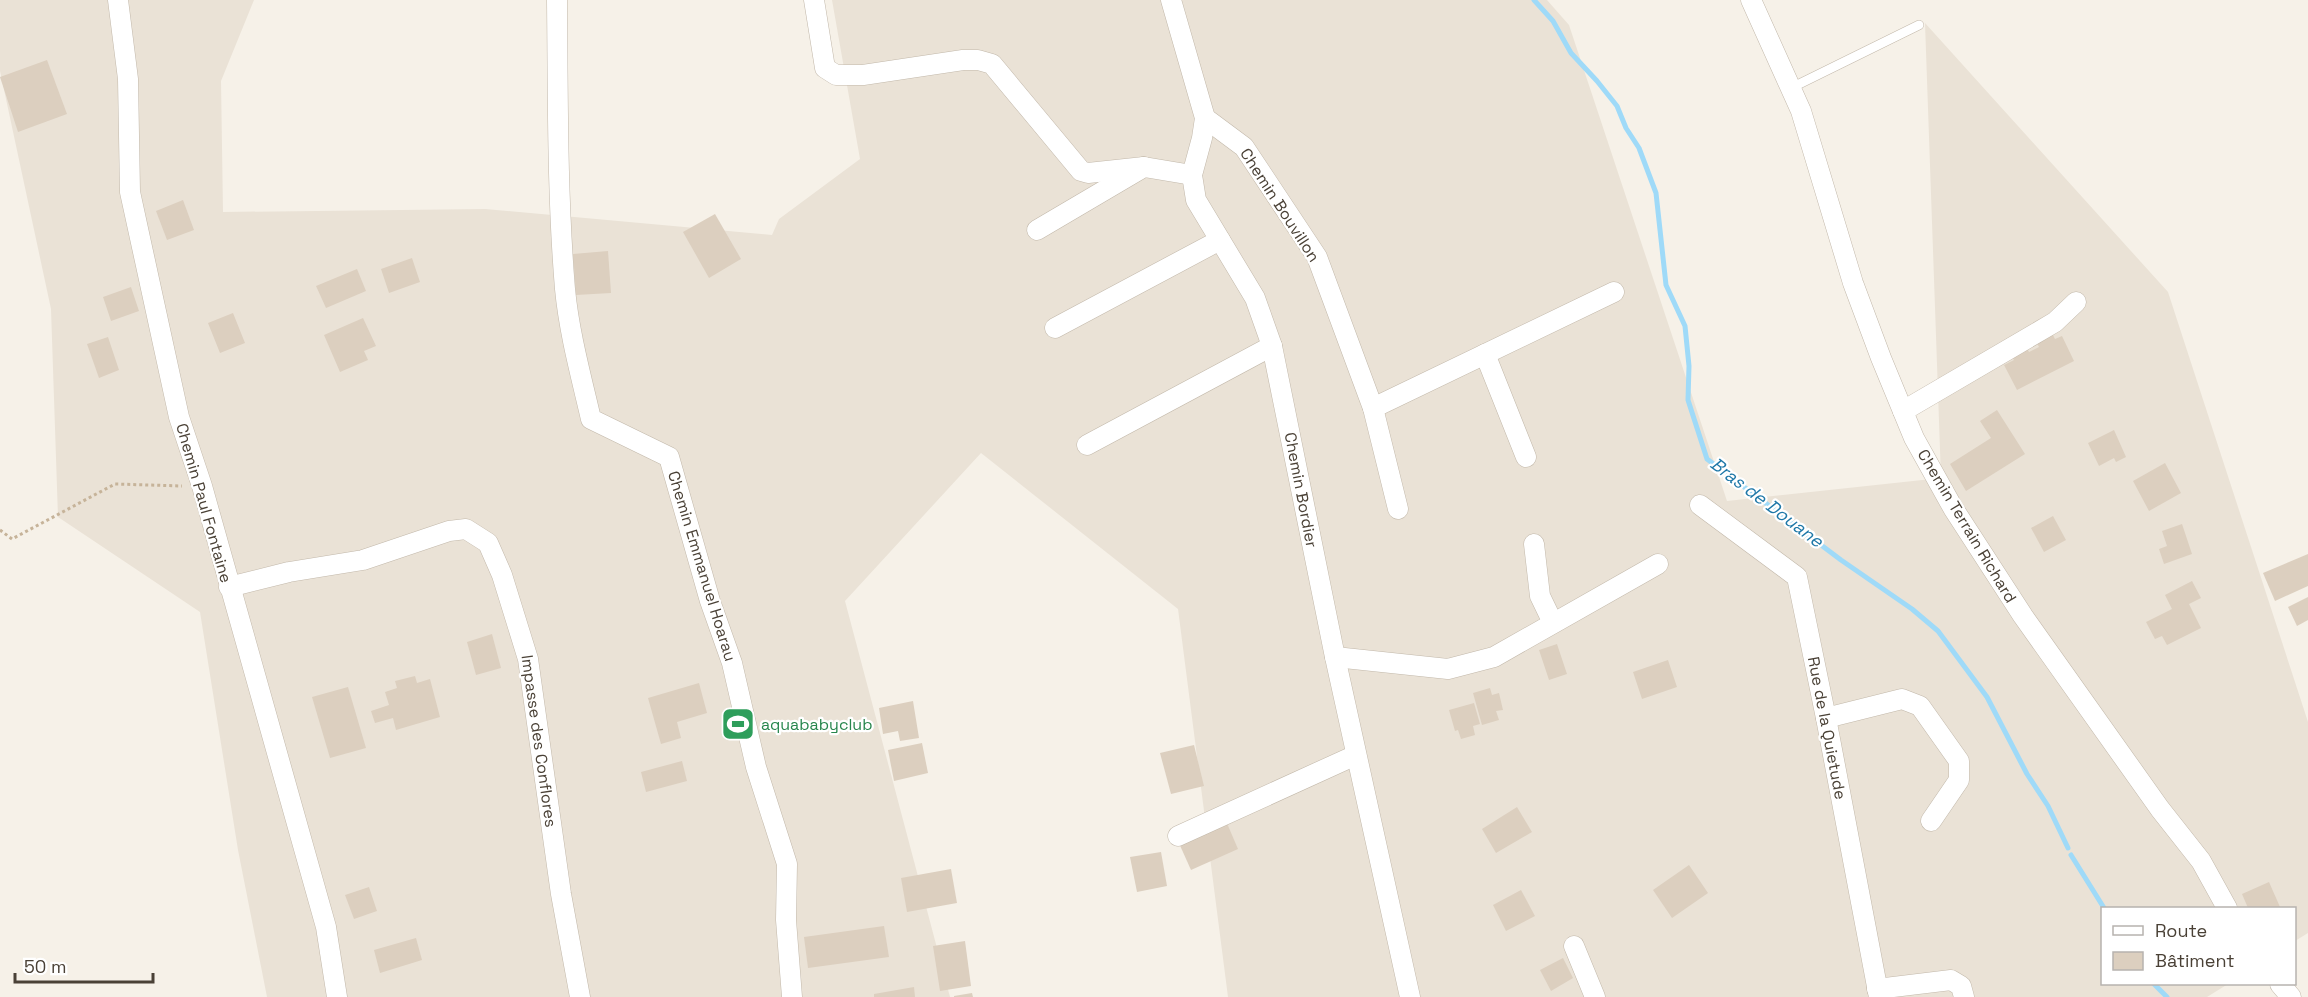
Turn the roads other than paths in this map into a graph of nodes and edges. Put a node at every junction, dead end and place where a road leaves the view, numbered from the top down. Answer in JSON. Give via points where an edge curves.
{"nodes":[{"id":1,"x":118,"y":0,"type":"edge"},
{"id":2,"x":557,"y":0,"type":"edge"},
{"id":3,"x":814,"y":0,"type":"edge"},
{"id":4,"x":1171,"y":0,"type":"edge"},
{"id":5,"x":1751,"y":0,"type":"edge"},
{"id":6,"x":1919,"y":25,"type":"dead end"},
{"id":7,"x":1791,"y":88,"type":"junction"},
{"id":8,"x":1205,"y":118,"type":"junction"},
{"id":9,"x":1144,"y":167,"type":"junction"},
{"id":10,"x":1192,"y":175,"type":"junction"},
{"id":11,"x":1037,"y":230,"type":"dead end"},
{"id":12,"x":1220,"y":240,"type":"junction"},
{"id":13,"x":1614,"y":292,"type":"dead end"},
{"id":14,"x":2076,"y":302,"type":"dead end"},
{"id":15,"x":1055,"y":328,"type":"dead end"},
{"id":16,"x":1272,"y":346,"type":"junction"},
{"id":17,"x":1485,"y":354,"type":"junction"},
{"id":18,"x":1373,"y":408,"type":"junction"},
{"id":19,"x":1903,"y":411,"type":"junction"},
{"id":20,"x":1086,"y":445,"type":"dead end"},
{"id":21,"x":1526,"y":457,"type":"dead end"},
{"id":22,"x":1700,"y":505,"type":"dead end"},
{"id":23,"x":1398,"y":509,"type":"dead end"},
{"id":24,"x":1534,"y":544,"type":"dead end"},
{"id":25,"x":1658,"y":564,"type":"dead end"},
{"id":26,"x":229,"y":587,"type":"junction"},
{"id":27,"x":1553,"y":623,"type":"junction"},
{"id":28,"x":1335,"y":657,"type":"junction"},
{"id":29,"x":1826,"y":718,"type":"junction"},
{"id":30,"x":1356,"y":755,"type":"junction"},
{"id":31,"x":1931,"y":821,"type":"dead end"},
{"id":32,"x":1178,"y":836,"type":"dead end"},
{"id":33,"x":2226,"y":907,"type":"edge"},
{"id":34,"x":1574,"y":946,"type":"dead end"},
{"id":35,"x":2281,"y":985,"type":"edge"},
{"id":36,"x":1878,"y":993,"type":"edge"},
{"id":37,"x":337,"y":997,"type":"edge"},
{"id":38,"x":580,"y":997,"type":"edge"},
{"id":39,"x":792,"y":997,"type":"edge"},
{"id":40,"x":1410,"y":997,"type":"edge"},
{"id":41,"x":1595,"y":997,"type":"edge"},
{"id":42,"x":1964,"y":997,"type":"edge"},
{"id":43,"x":2291,"y":997,"type":"edge"}],
"edges":[{"from":1,"to":26,"type":"street","name":"Chemin Paul Fontaine","via":[[128,79],[130,192],[179,417]]},
{"from":2,"to":39,"type":"street","name":"Chemin Emmanuel Hoarau","via":[[566,290],[577,360],[591,419],[669,457],[732,663],[756,767],[787,864],[786,920]]},
{"from":3,"to":9,"type":"street","via":[[825,68],[836,75],[863,75],[963,60],[992,64],[1082,171]]},
{"from":4,"to":8,"type":"street","name":"Chemin Bordier"},
{"from":5,"to":7,"type":"street","name":"Chemin Terrain Richard"},
{"from":6,"to":7,"type":"lane"},
{"from":7,"to":19,"type":"street","name":"Chemin Terrain Richard","via":[[1853,283]]},
{"from":8,"to":10,"type":"street","name":"Chemin Bordier"},
{"from":8,"to":18,"type":"street","name":"Chemin Bouvillon","via":[[1244,147],[1317,257]]},
{"from":9,"to":10,"type":"street"},
{"from":9,"to":11,"type":"street"},
{"from":10,"to":12,"type":"street","name":"Chemin Bordier","via":[[1196,200]]},
{"from":12,"to":15,"type":"street"},
{"from":12,"to":16,"type":"street","name":"Chemin Bordier","via":[[1255,298]]},
{"from":13,"to":17,"type":"street"},
{"from":14,"to":19,"type":"street","via":[[2055,322]]},
{"from":16,"to":20,"type":"street"},
{"from":16,"to":28,"type":"street","name":"Chemin Bordier"},
{"from":17,"to":18,"type":"street"},
{"from":17,"to":21,"type":"street"},
{"from":18,"to":23,"type":"street","name":"Chemin Bouvillon"},
{"from":19,"to":33,"type":"street","name":"Chemin Terrain Richard","via":[[1953,508],[2023,616],[2201,861]]},
{"from":22,"to":29,"type":"street","name":"Rue de la Quietude","via":[[1797,577]]},
{"from":24,"to":27,"type":"street","via":[[1540,596]]},
{"from":25,"to":27,"type":"street"},
{"from":26,"to":37,"type":"street","name":"Chemin Paul Fontaine","via":[[323,916]]},
{"from":26,"to":38,"type":"street","name":"Impasse des Conflores","via":[[363,560],[449,531],[466,529],[488,543],[528,658],[561,894]]},
{"from":27,"to":28,"type":"street","via":[[1494,657],[1457,668]]},
{"from":28,"to":30,"type":"street","name":"Chemin Bordier"},
{"from":29,"to":31,"type":"street","via":[[1902,699],[1920,706],[1959,761],[1959,780]]},
{"from":29,"to":36,"type":"street","name":"Rue de la Quietude"},
{"from":30,"to":32,"type":"street"},
{"from":30,"to":40,"type":"street","name":"Chemin Bordier"},
{"from":34,"to":41,"type":"street"},
{"from":35,"to":43,"type":"street"},
{"from":36,"to":42,"type":"street","via":[[1952,980],[1961,986]]}]}
